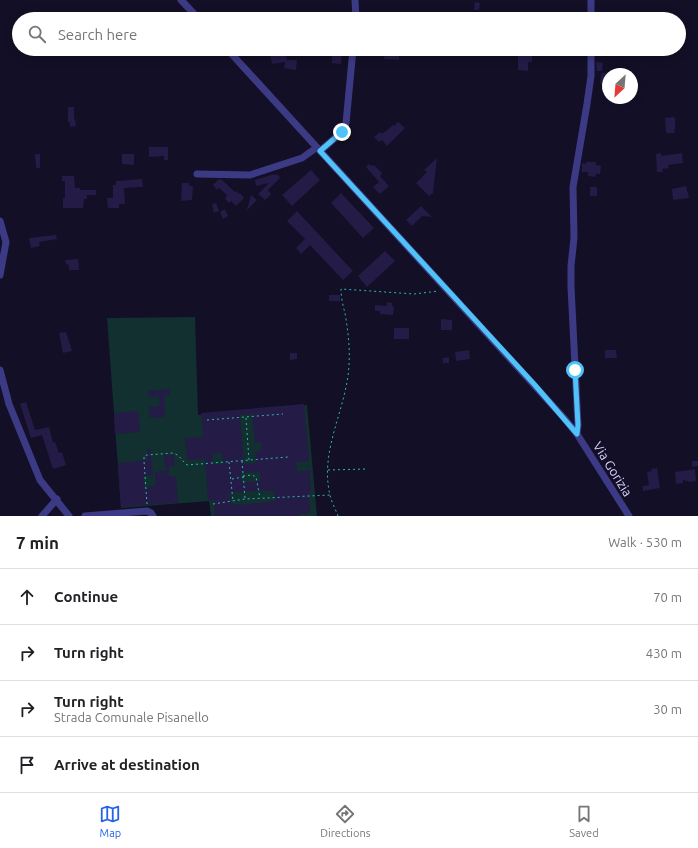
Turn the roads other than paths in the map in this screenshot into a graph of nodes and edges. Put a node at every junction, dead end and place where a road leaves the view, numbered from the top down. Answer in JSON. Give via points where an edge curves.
{"nodes":[{"id":1,"x":181,"y":0,"type":"edge"},
{"id":2,"x":355,"y":0,"type":"edge"},
{"id":3,"x":591,"y":0,"type":"edge"},
{"id":4,"x":192,"y":12,"type":"edge"},
{"id":5,"x":356,"y":12,"type":"edge"},
{"id":6,"x":591,"y":12,"type":"edge"},
{"id":7,"x":233,"y":56,"type":"edge"},
{"id":8,"x":352,"y":56,"type":"edge"},
{"id":9,"x":591,"y":56,"type":"edge"},
{"id":10,"x":318,"y":150,"type":"junction"},
{"id":11,"x":197,"y":174,"type":"dead end"},
{"id":12,"x":0,"y":220,"type":"edge"},
{"id":13,"x":0,"y":275,"type":"edge"},
{"id":14,"x":0,"y":370,"type":"edge"},
{"id":15,"x":577,"y":434,"type":"junction"},
{"id":16,"x":57,"y":499,"type":"junction"},
{"id":17,"x":150,"y":513,"type":"edge"},
{"id":18,"x":42,"y":516,"type":"edge"},
{"id":19,"x":69,"y":516,"type":"edge"},
{"id":20,"x":85,"y":516,"type":"edge"},
{"id":21,"x":629,"y":516,"type":"edge"}],
"edges":[{"from":1,"to":4,"type":"street"},
{"from":2,"to":5,"type":"street"},
{"from":3,"to":6,"type":"street"},
{"from":7,"to":10,"type":"street","name":"Via Gorizia"},
{"from":8,"to":10,"type":"street","via":[[346,123],[342,132]]},
{"from":9,"to":15,"type":"street","via":[[591,76],[573,187],[574,238],[571,287]]},
{"from":10,"to":11,"type":"street","via":[[250,175]]},
{"from":10,"to":15,"type":"street","name":"Via Gorizia"},
{"from":12,"to":13,"type":"street","via":[[6,242]]},
{"from":14,"to":16,"type":"street","via":[[9,404],[40,480]]},
{"from":15,"to":21,"type":"street","name":"Via Gorizia"},
{"from":16,"to":18,"type":"street"},
{"from":16,"to":19,"type":"street"},
{"from":17,"to":20,"type":"street"}]}
